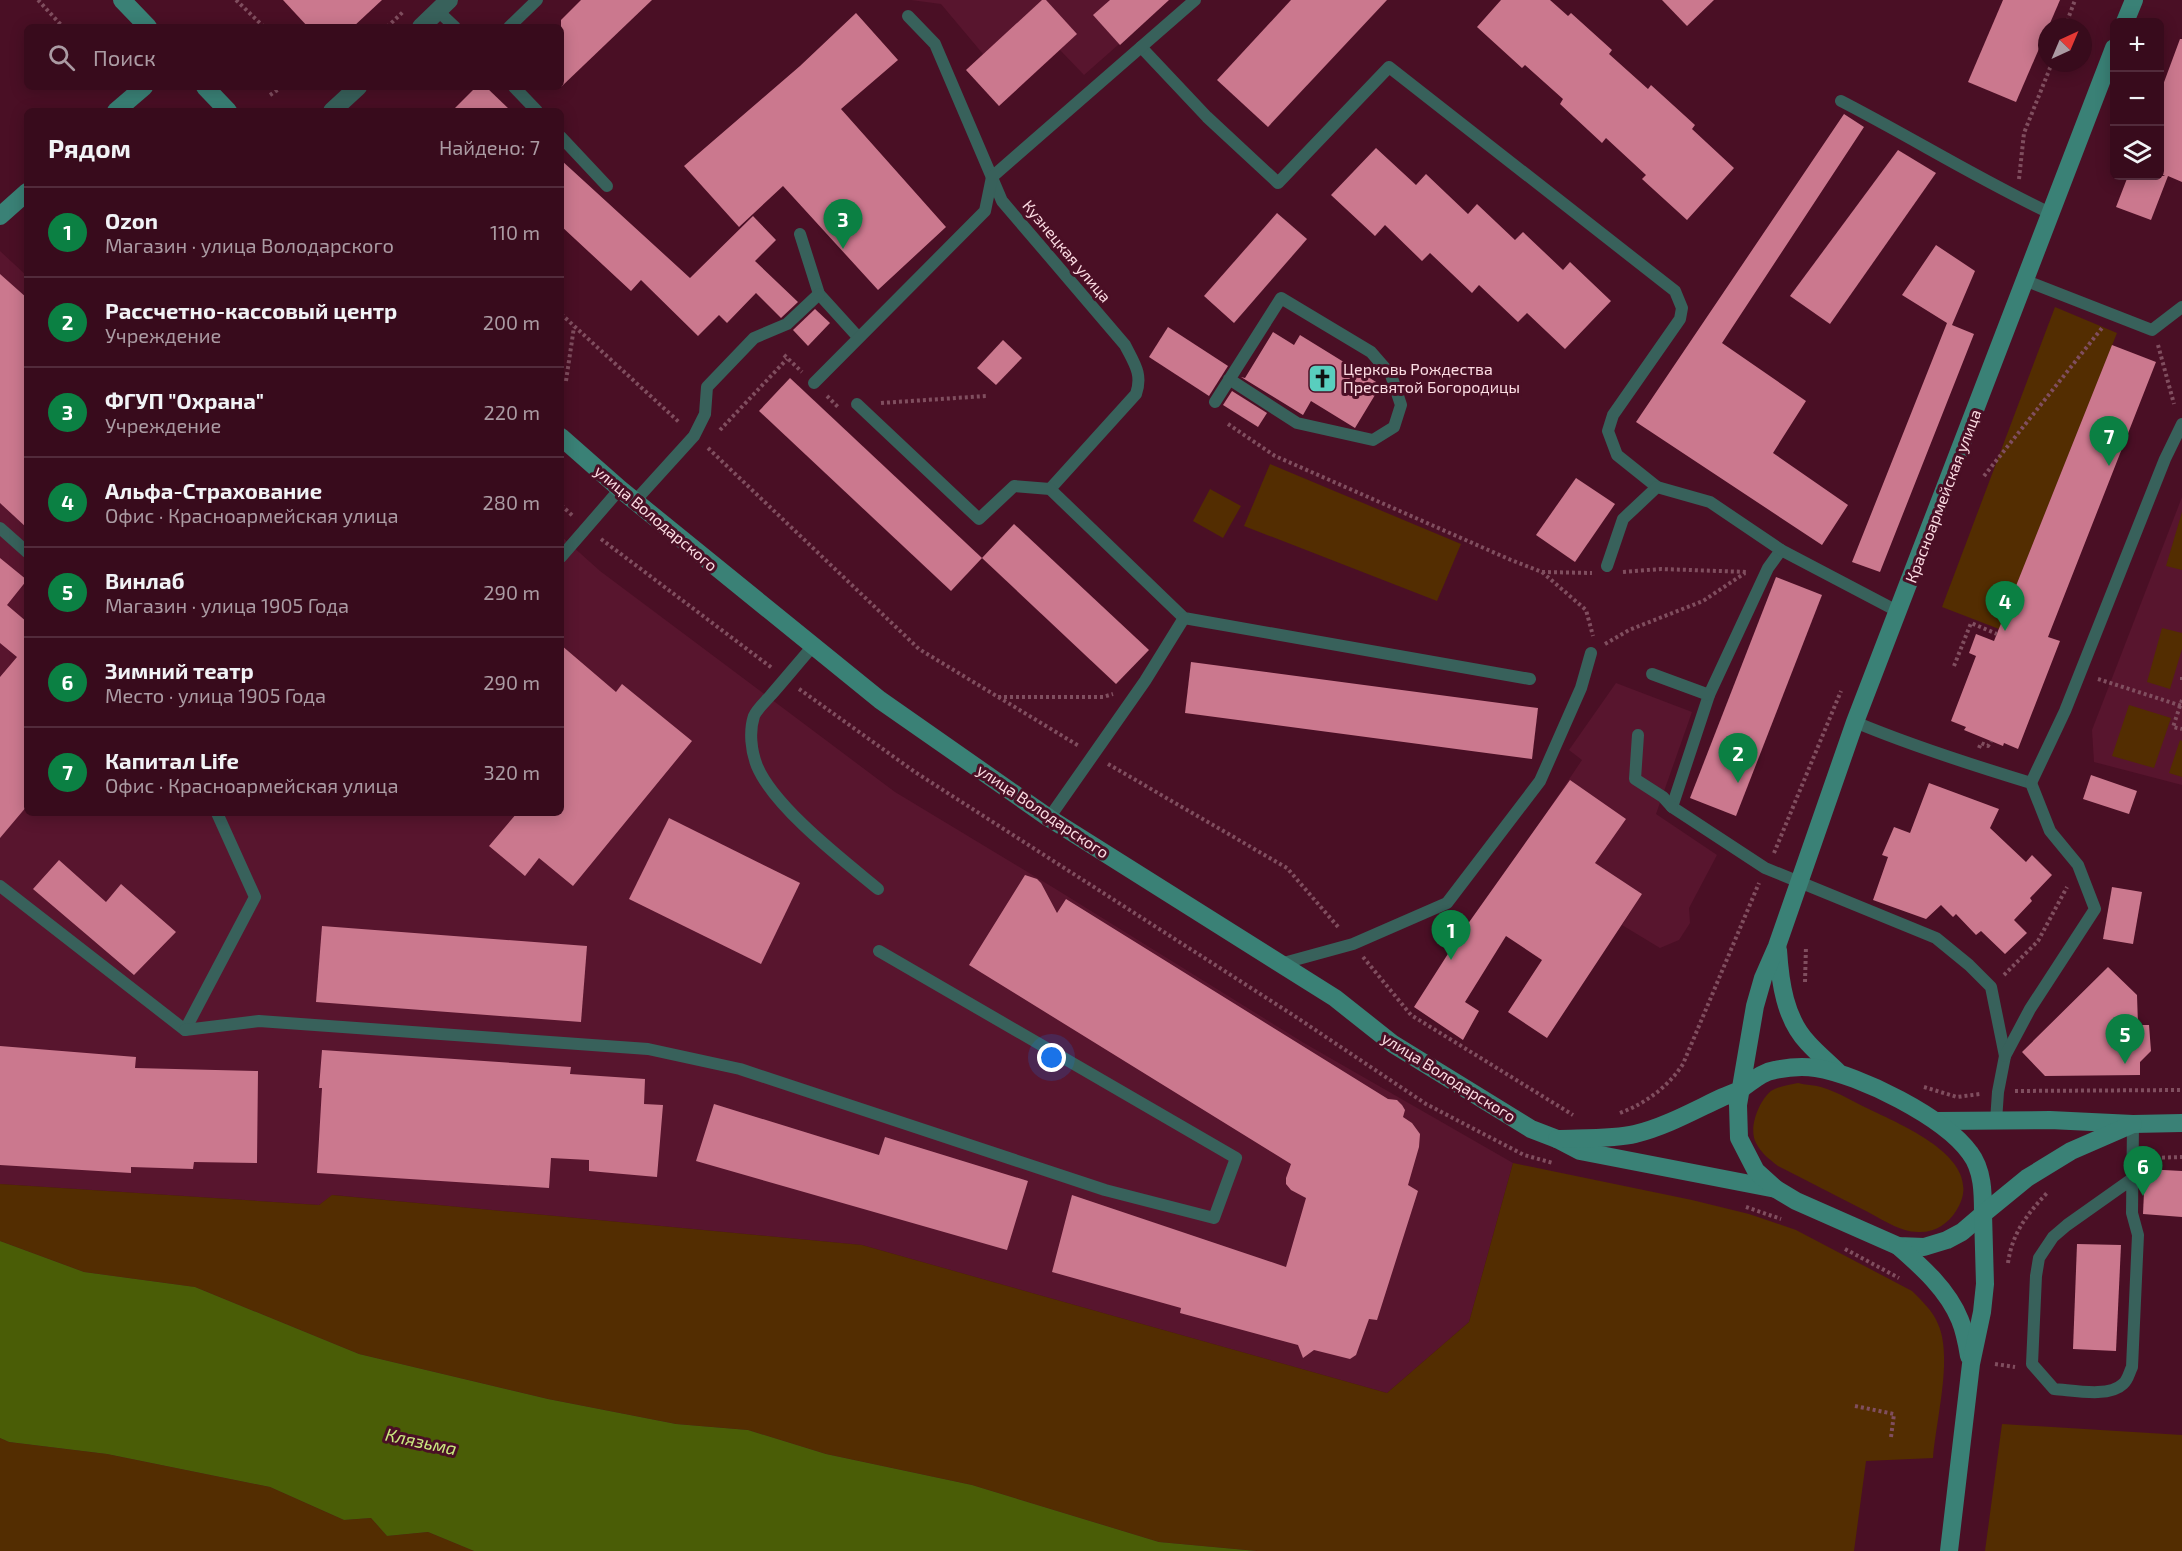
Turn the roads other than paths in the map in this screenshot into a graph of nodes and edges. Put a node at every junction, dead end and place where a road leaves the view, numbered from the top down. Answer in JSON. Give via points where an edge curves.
{"nodes":[{"id":1,"x":122,"y":0,"type":"edge"},
{"id":2,"x":537,"y":0,"type":"edge"},
{"id":3,"x":1195,"y":0,"type":"edge"},
{"id":4,"x":2134,"y":0,"type":"edge"},
{"id":5,"x":443,"y":5,"type":"edge"},
{"id":6,"x":908,"y":16,"type":"dead end"},
{"id":7,"x":2127,"y":18,"type":"edge"},
{"id":8,"x":144,"y":24,"type":"edge"},
{"id":9,"x":424,"y":24,"type":"edge"},
{"id":10,"x":453,"y":24,"type":"edge"},
{"id":11,"x":512,"y":24,"type":"edge"},
{"id":12,"x":1141,"y":47,"type":"junction"},
{"id":13,"x":2110,"y":61,"type":"edge"},
{"id":14,"x":140,"y":90,"type":"edge"},
{"id":15,"x":208,"y":90,"type":"edge"},
{"id":16,"x":355,"y":90,"type":"edge"},
{"id":17,"x":517,"y":90,"type":"edge"},
{"id":18,"x":1841,"y":101,"type":"dead end"},
{"id":19,"x":120,"y":108,"type":"edge"},
{"id":20,"x":225,"y":108,"type":"edge"},
{"id":21,"x":335,"y":108,"type":"edge"},
{"id":22,"x":534,"y":108,"type":"edge"},
{"id":23,"x":564,"y":140,"type":"edge"},
{"id":24,"x":992,"y":177,"type":"junction"},
{"id":25,"x":607,"y":186,"type":"dead end"},
{"id":26,"x":24,"y":195,"type":"edge"},
{"id":27,"x":2050,"y":213,"type":"junction"},
{"id":28,"x":0,"y":216,"type":"edge"},
{"id":29,"x":800,"y":234,"type":"dead end"},
{"id":30,"x":2024,"y":280,"type":"junction"},
{"id":31,"x":819,"y":294,"type":"junction"},
{"id":32,"x":2182,"y":307,"type":"edge"},
{"id":33,"x":858,"y":337,"type":"junction"},
{"id":34,"x":1229,"y":379,"type":"junction"},
{"id":35,"x":814,"y":383,"type":"dead end"},
{"id":36,"x":1215,"y":402,"type":"dead end"},
{"id":37,"x":857,"y":404,"type":"road end"},
{"id":38,"x":2182,"y":424,"type":"edge"},
{"id":39,"x":564,"y":440,"type":"edge"},
{"id":40,"x":1657,"y":487,"type":"junction"},
{"id":41,"x":620,"y":489,"type":"junction"},
{"id":42,"x":1050,"y":489,"type":"junction"},
{"id":43,"x":635,"y":501,"type":"junction"},
{"id":44,"x":0,"y":528,"type":"edge"},
{"id":45,"x":24,"y":549,"type":"edge"},
{"id":46,"x":1781,"y":550,"type":"junction"},
{"id":47,"x":564,"y":553,"type":"edge"},
{"id":48,"x":1607,"y":571,"type":"road end"},
{"id":49,"x":1899,"y":612,"type":"junction"},
{"id":50,"x":1184,"y":618,"type":"junction"},
{"id":51,"x":813,"y":646,"type":"junction"},
{"id":52,"x":1591,"y":653,"type":"road end"},
{"id":53,"x":1652,"y":674,"type":"dead end"},
{"id":54,"x":1530,"y":679,"type":"dead end"},
{"id":55,"x":1709,"y":695,"type":"junction"},
{"id":56,"x":1855,"y":722,"type":"junction"},
{"id":57,"x":1638,"y":735,"type":"dead end"},
{"id":58,"x":2031,"y":783,"type":"junction"},
{"id":59,"x":1672,"y":807,"type":"junction"},
{"id":60,"x":219,"y":816,"type":"edge"},
{"id":61,"x":1049,"y":818,"type":"junction"},
{"id":62,"x":1799,"y":882,"type":"junction"},
{"id":63,"x":0,"y":886,"type":"edge"},
{"id":64,"x":878,"y":889,"type":"dead end"},
{"id":65,"x":1777,"y":946,"type":"junction"},
{"id":66,"x":879,"y":951,"type":"dead end"},
{"id":67,"x":1281,"y":964,"type":"junction"},
{"id":68,"x":185,"y":1030,"type":"junction"},
{"id":69,"x":2005,"y":1056,"type":"junction"},
{"id":70,"x":1841,"y":1074,"type":"junction"},
{"id":71,"x":1742,"y":1089,"type":"junction"},
{"id":72,"x":1937,"y":1121,"type":"junction"},
{"id":73,"x":1996,"y":1121,"type":"junction"},
{"id":74,"x":2182,"y":1123,"type":"edge"},
{"id":75,"x":2133,"y":1124,"type":"junction"},
{"id":76,"x":1557,"y":1139,"type":"junction"},
{"id":77,"x":2132,"y":1179,"type":"junction"},
{"id":78,"x":1776,"y":1190,"type":"junction"},
{"id":79,"x":1983,"y":1214,"type":"junction"},
{"id":80,"x":1898,"y":1246,"type":"junction"},
{"id":81,"x":1971,"y":1364,"type":"junction"},
{"id":82,"x":1949,"y":1551,"type":"edge"}],
"edges":[{"from":1,"to":8,"type":"main road"},
{"from":2,"to":11,"type":"lane"},
{"from":3,"to":12,"type":"lane"},
{"from":4,"to":7,"type":"main road"},
{"from":5,"to":9,"type":"street"},
{"from":5,"to":10,"type":"lane"},
{"from":6,"to":24,"type":"lane","name":"Кузнецкая улица","via":[[935,44]]},
{"from":12,"to":24,"type":"lane"},
{"from":12,"to":40,"type":"lane","via":[[1207,117],[1278,183],[1389,68],[1675,291],[1682,308],[1680,319],[1613,415],[1608,431],[1617,455]]},
{"from":13,"to":27,"type":"main road","name":"Красноармейская улица"},
{"from":14,"to":19,"type":"main road"},
{"from":15,"to":20,"type":"main road"},
{"from":16,"to":21,"type":"street"},
{"from":17,"to":22,"type":"lane"},
{"from":18,"to":27,"type":"lane"},
{"from":23,"to":25,"type":"lane"},
{"from":24,"to":33,"type":"lane","via":[[986,211]]},
{"from":24,"to":42,"type":"lane","name":"Кузнецкая улица","via":[[1002,201],[1125,345],[1140,382],[1136,394]]},
{"from":26,"to":28,"type":"main road"},
{"from":27,"to":30,"type":"main road","name":"Красноармейская улица"},
{"from":29,"to":31,"type":"lane"},
{"from":30,"to":32,"type":"lane","via":[[2152,330]]},
{"from":30,"to":49,"type":"main road","name":"Красноармейская улица"},
{"from":31,"to":33,"type":"lane"},
{"from":31,"to":43,"type":"lane","via":[[787,324],[754,338],[707,387],[705,414],[694,436]]},
{"from":33,"to":35,"type":"lane"},
{"from":34,"to":34,"type":"lane","via":[[1297,423],[1373,440],[1394,427],[1401,405],[1391,375],[1371,352],[1281,298]]},
{"from":34,"to":36,"type":"lane"},
{"from":37,"to":42,"type":"lane","via":[[979,519],[1014,486]]},
{"from":38,"to":58,"type":"lane"},
{"from":39,"to":41,"type":"main road","name":"улица Володарского"},
{"from":40,"to":46,"type":"lane","via":[[1710,502]]},
{"from":40,"to":48,"type":"lane","via":[[1623,519]]},
{"from":41,"to":43,"type":"main road","name":"улица Володарского"},
{"from":41,"to":47,"type":"lane"},
{"from":42,"to":50,"type":"lane"},
{"from":43,"to":51,"type":"main road","name":"улица Володарского"},
{"from":44,"to":45,"type":"lane"},
{"from":46,"to":49,"type":"lane"},
{"from":46,"to":55,"type":"lane","via":[[1768,568]]},
{"from":49,"to":56,"type":"main road","name":"Красноармейская улица"},
{"from":50,"to":54,"type":"lane"},
{"from":50,"to":61,"type":"lane"},
{"from":51,"to":61,"type":"main road","name":"улица Володарского","via":[[880,700]]},
{"from":51,"to":64,"type":"lane","via":[[754,714],[751,739],[757,765],[783,802],[844,862]]},
{"from":52,"to":67,"type":"lane","via":[[1581,688],[1540,781],[1447,903],[1353,944]]},
{"from":53,"to":55,"type":"lane"},
{"from":55,"to":59,"type":"lane"},
{"from":56,"to":58,"type":"lane"},
{"from":56,"to":62,"type":"main road","name":"Красноармейская улица"},
{"from":57,"to":59,"type":"lane","via":[[1635,779]]},
{"from":58,"to":69,"type":"lane","via":[[2050,831],[2078,865],[2095,909],[2030,1009]]},
{"from":59,"to":62,"type":"lane","via":[[1766,868]]},
{"from":60,"to":68,"type":"lane","via":[[255,897]]},
{"from":61,"to":67,"type":"main road","name":"улица Володарского"},
{"from":62,"to":65,"type":"main road","name":"Красноармейская улица"},
{"from":62,"to":69,"type":"lane","via":[[1936,938],[1969,965],[1991,987]]},
{"from":63,"to":68,"type":"lane"},
{"from":65,"to":70,"type":"main road","via":[[1780,980],[1797,1029]]},
{"from":65,"to":71,"type":"main road","name":"Красноармейская улица","via":[[1755,1006]]},
{"from":66,"to":68,"type":"lane","via":[[1236,1158],[1214,1218],[1105,1190],[740,1069],[648,1049],[259,1020]]},
{"from":67,"to":76,"type":"main road","name":"улица Володарского","via":[[1335,998],[1393,1044],[1530,1129]]},
{"from":69,"to":73,"type":"lane"},
{"from":70,"to":71,"type":"main road","via":[[1802,1067],[1773,1070]]},
{"from":70,"to":72,"type":"main road"},
{"from":71,"to":76,"type":"main road","via":[[1634,1135]]},
{"from":71,"to":78,"type":"main road","name":"Красноармейская улица","via":[[1738,1105],[1739,1138],[1756,1171]]},
{"from":72,"to":73,"type":"main road"},
{"from":72,"to":79,"type":"main road","via":[[1955,1134],[1971,1154],[1982,1185]]},
{"from":73,"to":75,"type":"main road"},
{"from":74,"to":75,"type":"main road"},
{"from":75,"to":77,"type":"lane"},
{"from":75,"to":79,"type":"main road","via":[[2071,1150],[2027,1178]]},
{"from":76,"to":78,"type":"main road","name":"улица Володарского","via":[[1580,1151]]},
{"from":77,"to":77,"type":"lane","via":[[2132,1213],[2138,1235],[2130,1373],[2113,1391],[2054,1389],[2032,1364],[2039,1258],[2067,1225]]},
{"from":78,"to":80,"type":"main road"},
{"from":79,"to":80,"type":"main road","via":[[1947,1240],[1924,1246]]},
{"from":79,"to":81,"type":"main road","via":[[1985,1284]]},
{"from":80,"to":81,"type":"main road","via":[[1930,1276],[1953,1307]]},
{"from":81,"to":82,"type":"main road"}]}
